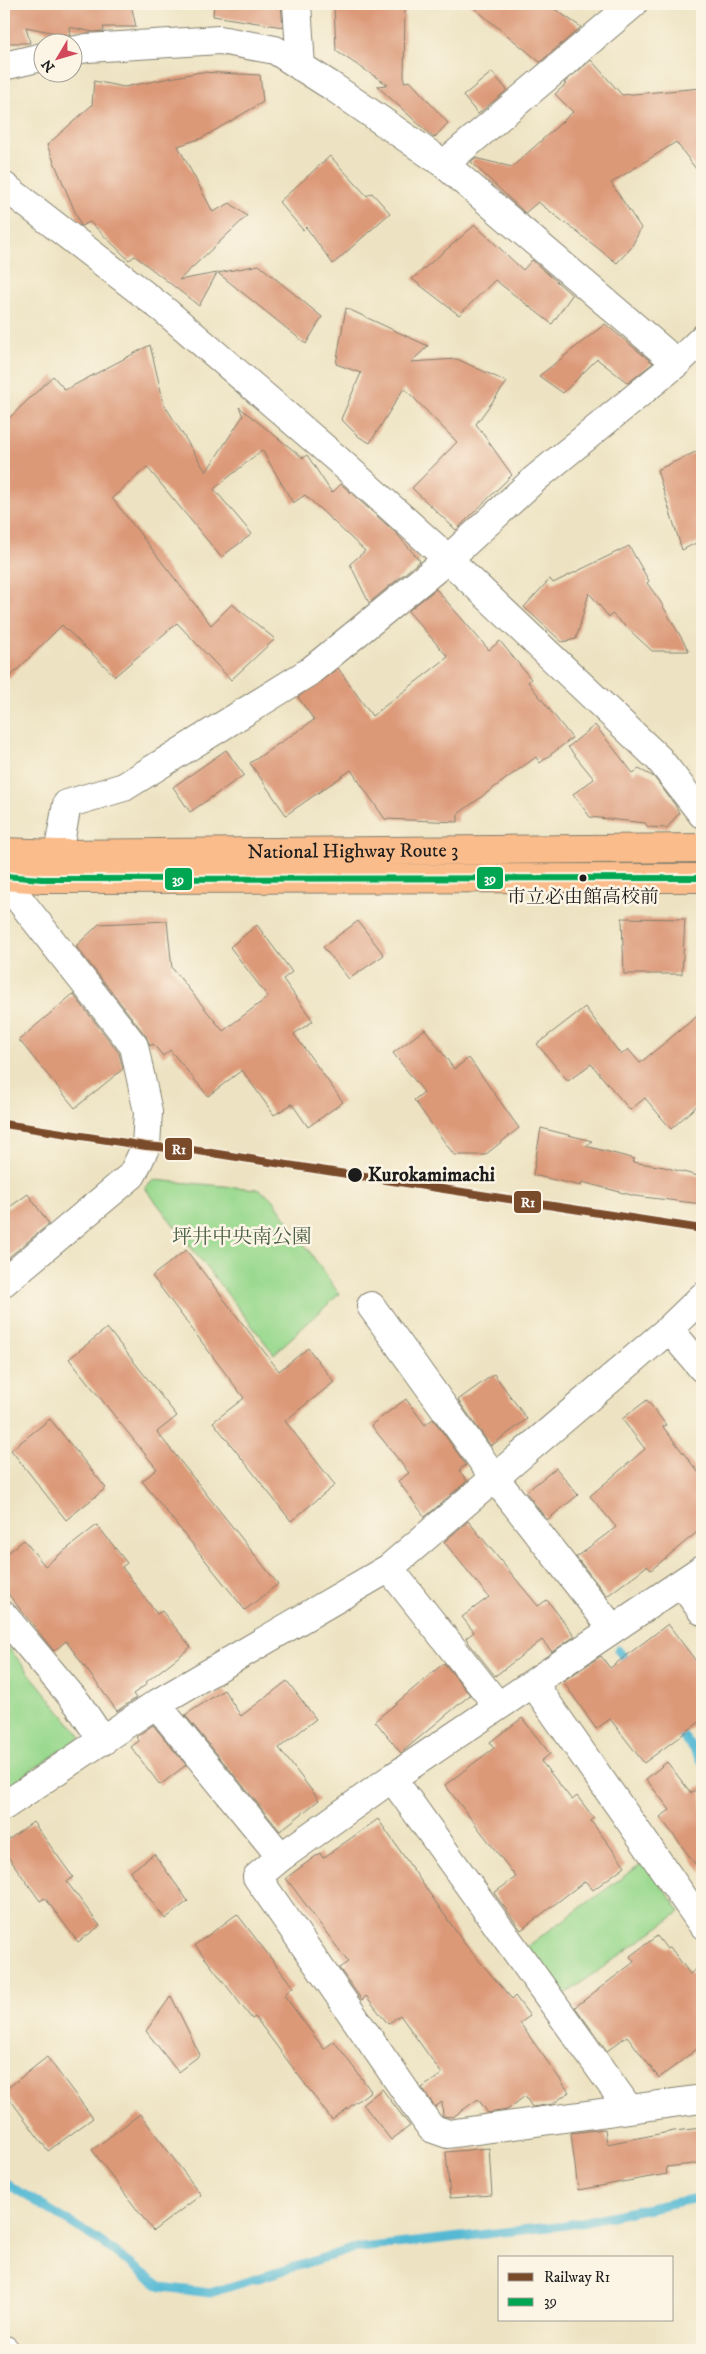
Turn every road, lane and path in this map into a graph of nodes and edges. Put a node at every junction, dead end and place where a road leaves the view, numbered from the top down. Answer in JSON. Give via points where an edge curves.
{"nodes":[{"id":1,"x":298,"y":4,"type":"edge"},
{"id":2,"x":633,"y":4,"type":"edge"},
{"id":3,"x":82,"y":49,"type":"edge"},
{"id":4,"x":32,"y":59,"type":"edge"},
{"id":5,"x":4,"y":66,"type":"edge"},
{"id":6,"x":301,"y":67,"type":"junction"},
{"id":7,"x":444,"y":164,"type":"junction"},
{"id":8,"x":4,"y":186,"type":"edge"},
{"id":9,"x":702,"y":339,"type":"edge"},
{"id":10,"x":677,"y":363,"type":"junction"},
{"id":11,"x":448,"y":559,"type":"junction"},
{"id":12,"x":702,"y":814,"type":"edge"},
{"id":13,"x":702,"y":848,"type":"edge"},
{"id":14,"x":4,"y":852,"type":"edge"},
{"id":15,"x":58,"y":854,"type":"junction"},
{"id":16,"x":4,"y":876,"type":"edge"},
{"id":17,"x":702,"y":878,"type":"edge"},
{"id":18,"x":4,"y":880,"type":"edge"},
{"id":19,"x":4,"y":1282,"type":"edge"},
{"id":20,"x":702,"y":1297,"type":"edge"},
{"id":21,"x":371,"y":1306,"type":"dead end"},
{"id":22,"x":669,"y":1329,"type":"junction"},
{"id":23,"x":702,"y":1368,"type":"edge"},
{"id":24,"x":494,"y":1477,"type":"junction"},
{"id":25,"x":389,"y":1568,"type":"junction"},
{"id":26,"x":692,"y":1576,"type":"edge"},
{"id":27,"x":702,"y":1611,"type":"edge"},
{"id":28,"x":4,"y":1616,"type":"edge"},
{"id":29,"x":612,"y":1628,"type":"junction"},
{"id":30,"x":533,"y":1682,"type":"junction"},
{"id":31,"x":156,"y":1704,"type":"junction"},
{"id":32,"x":498,"y":1706,"type":"junction"},
{"id":33,"x":103,"y":1741,"type":"junction"},
{"id":34,"x":392,"y":1778,"type":"junction"},
{"id":35,"x":4,"y":1806,"type":"edge"},
{"id":36,"x":281,"y":1857,"type":"junction"},
{"id":37,"x":702,"y":1924,"type":"edge"},
{"id":38,"x":702,"y":2099,"type":"edge"},
{"id":39,"x":629,"y":2109,"type":"junction"}],
"edges":[{"from":1,"to":6,"type":"street"},
{"from":2,"to":7,"type":"street"},
{"from":3,"to":6,"type":"street","via":[[220,40],[275,50]]},
{"from":4,"to":5,"type":"street"},
{"from":6,"to":7,"type":"street"},
{"from":7,"to":10,"type":"street"},
{"from":8,"to":11,"type":"street","via":[[163,309]]},
{"from":9,"to":10,"type":"street"},
{"from":10,"to":11,"type":"street","via":[[536,478]]},
{"from":11,"to":12,"type":"street","via":[[659,759]]},
{"from":11,"to":15,"type":"street","via":[[308,672],[124,787],[67,804]]},
{"from":13,"to":15,"type":"highway","name":"National Highway Route 3"},
{"from":14,"to":15,"type":"highway","name":"National Highway Route 3"},
{"from":16,"to":17,"type":"highway","name":"National Highway Route 3","via":[[42,879]]},
{"from":18,"to":19,"type":"street","via":[[134,1046],[148,1112],[146,1146],[132,1175]]},
{"from":20,"to":22,"type":"street"},
{"from":21,"to":24,"type":"street"},
{"from":22,"to":23,"type":"street"},
{"from":22,"to":24,"type":"street"},
{"from":24,"to":25,"type":"street"},
{"from":24,"to":29,"type":"street"},
{"from":25,"to":31,"type":"street"},
{"from":25,"to":32,"type":"street"},
{"from":26,"to":27,"type":"street"},
{"from":26,"to":29,"type":"street"},
{"from":28,"to":33,"type":"street","via":[[78,1704]]},
{"from":29,"to":30,"type":"street"},
{"from":30,"to":32,"type":"street"},
{"from":30,"to":37,"type":"street"},
{"from":31,"to":33,"type":"street"},
{"from":31,"to":36,"type":"street"},
{"from":32,"to":34,"type":"street"},
{"from":33,"to":35,"type":"street"},
{"from":34,"to":36,"type":"street"},
{"from":34,"to":39,"type":"street"},
{"from":36,"to":39,"type":"street","via":[[257,1877],[431,2128],[448,2134]]},
{"from":38,"to":39,"type":"street"}]}
